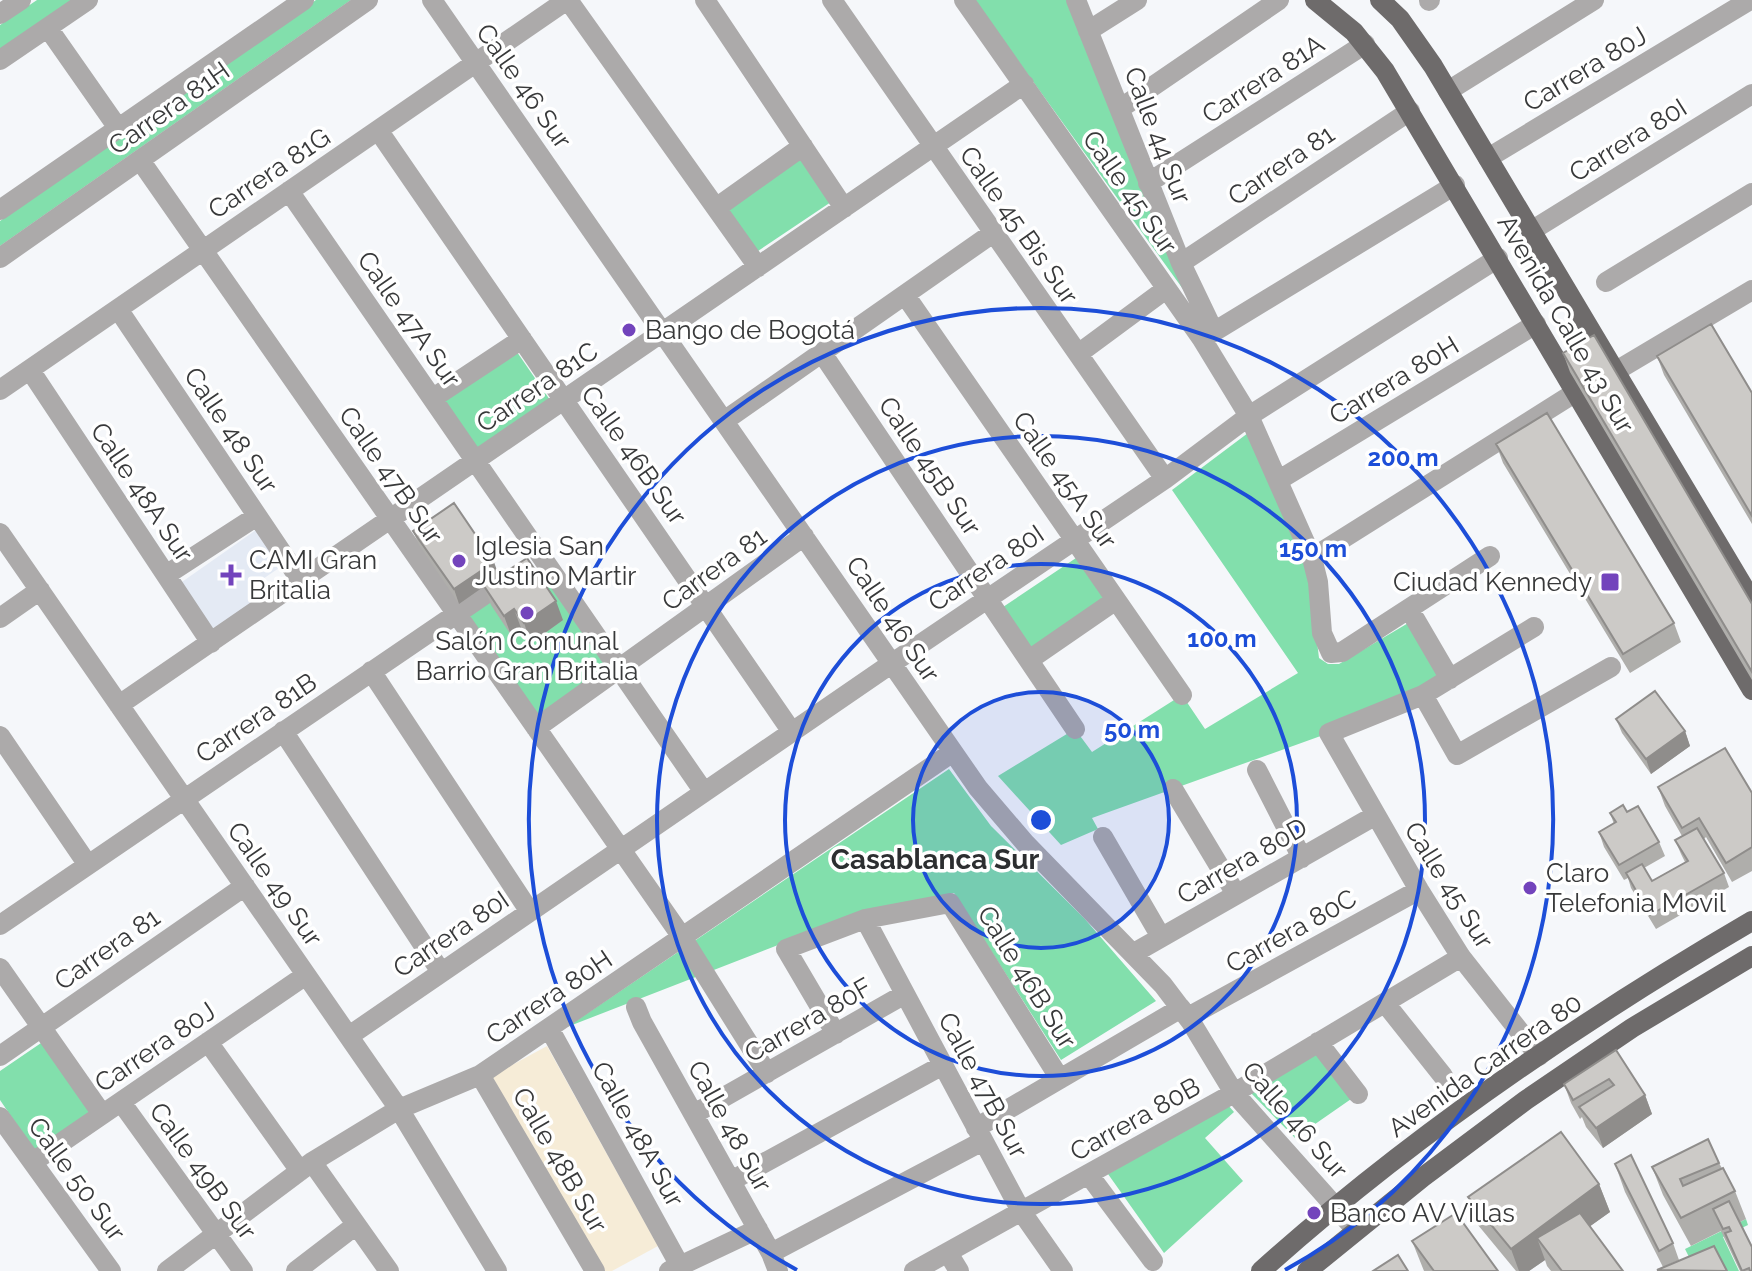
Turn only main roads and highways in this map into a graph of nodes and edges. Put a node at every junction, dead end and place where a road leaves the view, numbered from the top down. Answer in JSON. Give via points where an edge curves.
{"nodes":[{"id":1,"x":1315,"y":0,"type":"edge"},
{"id":2,"x":1380,"y":0,"type":"edge"},
{"id":3,"x":1752,"y":601,"type":"edge"},
{"id":4,"x":1752,"y":690,"type":"edge"},
{"id":5,"x":1752,"y":921,"type":"edge"},
{"id":6,"x":1752,"y":956,"type":"edge"},
{"id":7,"x":1261,"y":1271,"type":"edge"},
{"id":8,"x":1307,"y":1271,"type":"edge"}],
"edges":[{"from":1,"to":4,"type":"main road","name":"Avenida Calle 43 Sur","via":[[1365,44],[1410,111]]},
{"from":2,"to":3,"type":"main road","name":"Avenida Calle 43 Sur","via":[[1416,40],[1448,91]]},
{"from":5,"to":7,"type":"main road","name":"Avenida Carrera 80","via":[[1539,1056],[1335,1205]]},
{"from":6,"to":8,"type":"main road","name":"Avenida Carrera 80","via":[[1547,1085]]}]}
